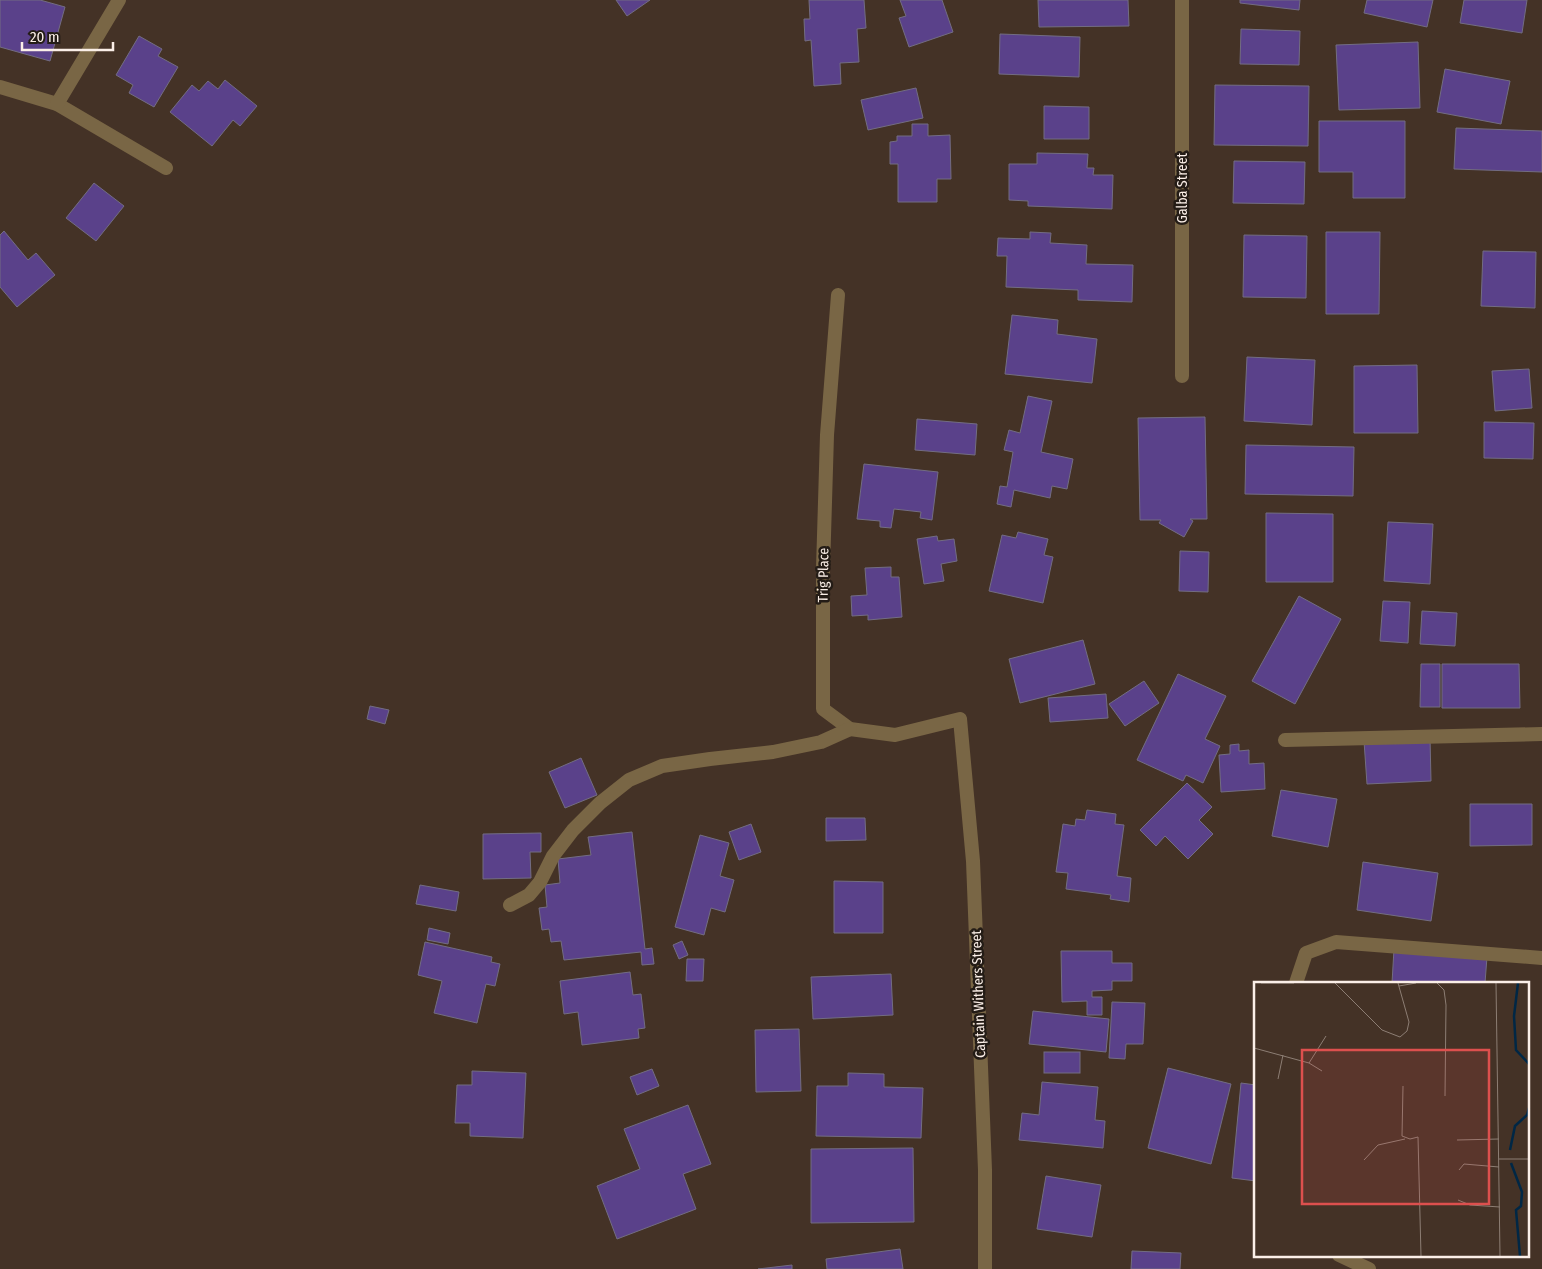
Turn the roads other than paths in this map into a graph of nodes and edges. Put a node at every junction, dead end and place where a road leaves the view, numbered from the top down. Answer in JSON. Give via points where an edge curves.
{"nodes":[{"id":1,"x":119,"y":0,"type":"edge"},
{"id":2,"x":1182,"y":0,"type":"edge"},
{"id":3,"x":0,"y":87,"type":"edge"},
{"id":4,"x":57,"y":104,"type":"junction"},
{"id":5,"x":166,"y":168,"type":"dead end"},
{"id":6,"x":838,"y":295,"type":"dead end"},
{"id":7,"x":1182,"y":376,"type":"dead end"},
{"id":8,"x":960,"y":719,"type":"joint"},
{"id":9,"x":850,"y":729,"type":"junction"},
{"id":10,"x":1542,"y":734,"type":"edge"},
{"id":11,"x":1285,"y":740,"type":"dead end"},
{"id":12,"x":510,"y":905,"type":"dead end"},
{"id":13,"x":1542,"y":958,"type":"edge"},
{"id":14,"x":1296,"y":982,"type":"edge"},
{"id":15,"x":1341,"y":1256,"type":"edge"},
{"id":16,"x":985,"y":1269,"type":"edge"},
{"id":17,"x":1369,"y":1269,"type":"edge"}],
"edges":[{"from":1,"to":4,"type":"street"},
{"from":2,"to":7,"type":"street","name":"Galba Street"},
{"from":3,"to":4,"type":"street"},
{"from":4,"to":5,"type":"street"},
{"from":6,"to":9,"type":"street","name":"Trig Place","via":[[827,435],[823,709]]},
{"from":8,"to":9,"type":"street","name":"Trig Place","via":[[895,735]]},
{"from":8,"to":16,"type":"street","name":"Captain Withers Street","via":[[974,871],[985,1170]]},
{"from":9,"to":12,"type":"street","via":[[821,742],[773,752],[662,766],[629,780],[573,830],[529,895]]},
{"from":10,"to":11,"type":"street"},
{"from":13,"to":14,"type":"street","via":[[1336,942],[1306,953]]},
{"from":15,"to":17,"type":"street"}]}
